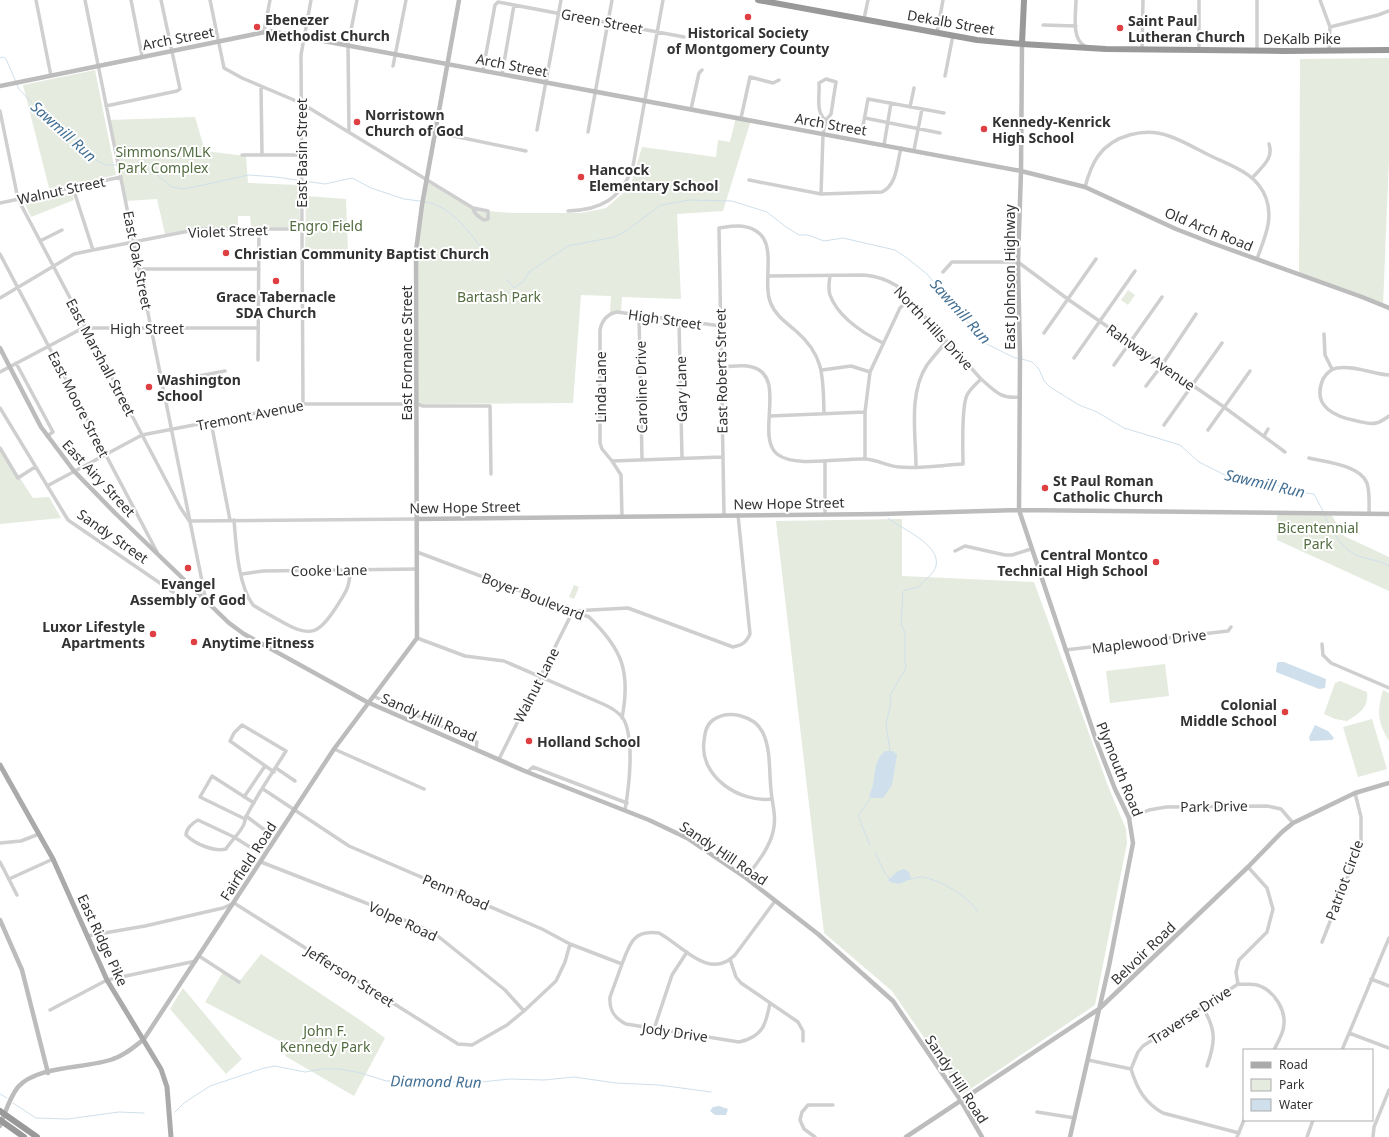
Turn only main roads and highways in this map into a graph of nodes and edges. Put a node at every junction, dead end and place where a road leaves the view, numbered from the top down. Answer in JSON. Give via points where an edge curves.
{"nodes":[{"id":1,"x":762,"y":0,"type":"edge"},
{"id":2,"x":1024,"y":0,"type":"edge"},
{"id":3,"x":1022,"y":44,"type":"junction"},
{"id":4,"x":1389,"y":50,"type":"edge"},
{"id":5,"x":0,"y":766,"type":"edge"},
{"id":6,"x":0,"y":1111,"type":"edge"},
{"id":7,"x":2,"y":1123,"type":"edge"},
{"id":8,"x":24,"y":1137,"type":"edge"},
{"id":9,"x":37,"y":1137,"type":"edge"},
{"id":10,"x":171,"y":1137,"type":"edge"}],
"edges":[{"from":1,"to":3,"type":"highway","name":"Dekalb Street","via":[[977,40]]},
{"from":2,"to":3,"type":"highway"},
{"from":3,"to":4,"type":"highway","name":"DeKalb Pike","via":[[1199,50]]},
{"from":5,"to":10,"type":"main road","name":"East Ridge Pike","via":[[53,859],[107,980],[154,1055],[167,1087]]},
{"from":6,"to":9,"type":"highway"},
{"from":7,"to":8,"type":"highway"}]}
